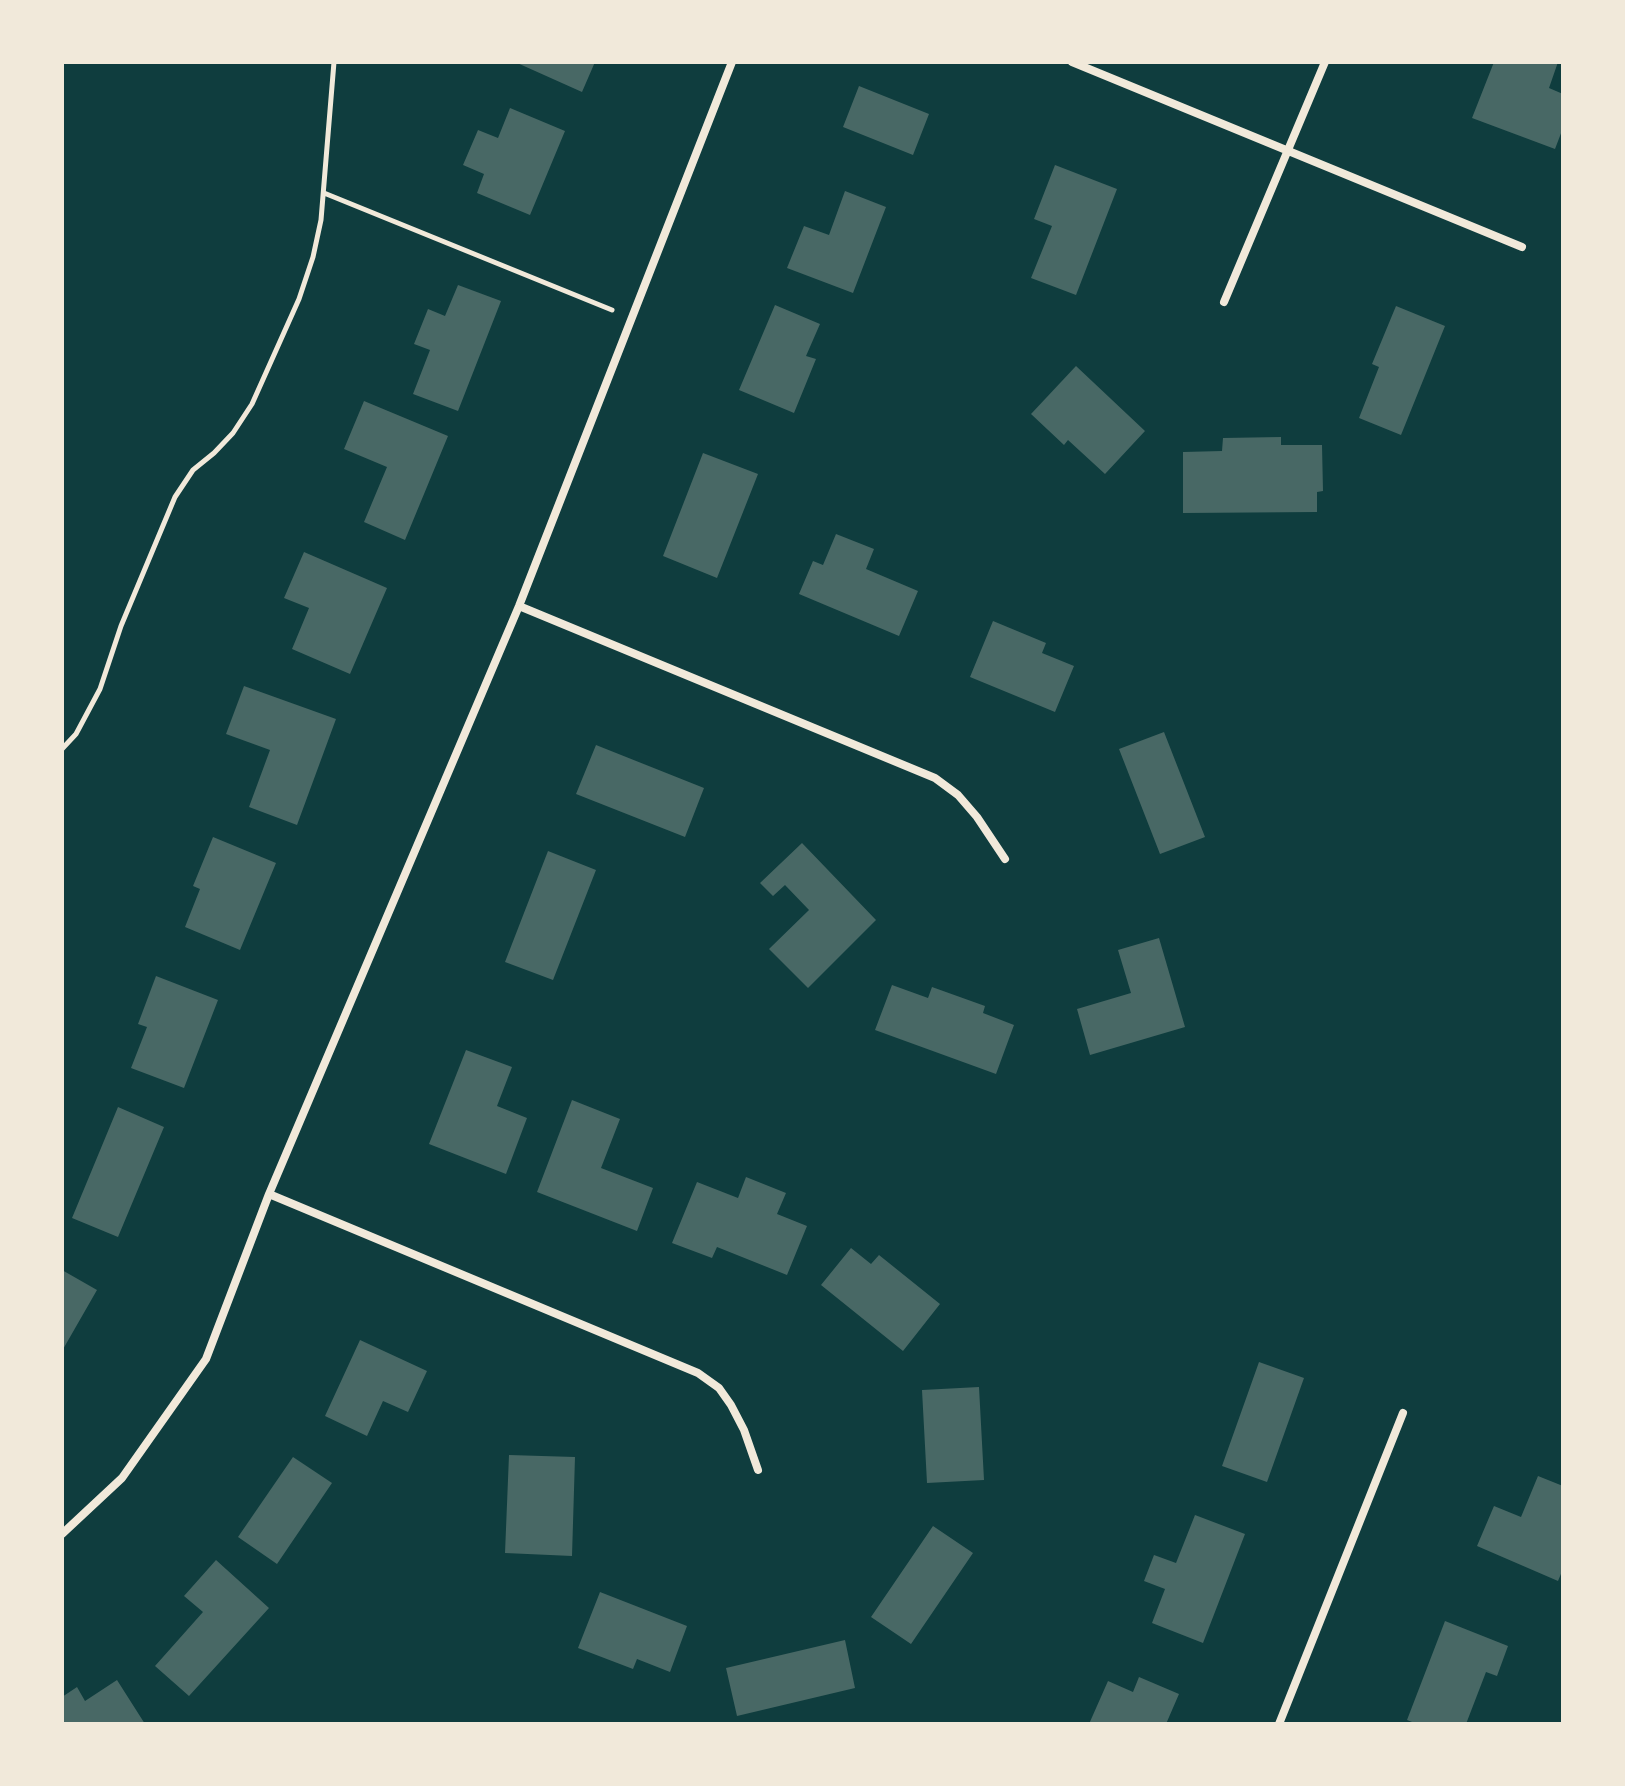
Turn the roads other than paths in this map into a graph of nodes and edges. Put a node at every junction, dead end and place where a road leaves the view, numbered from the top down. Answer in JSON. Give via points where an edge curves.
{"nodes":[{"id":1,"x":732,"y":62,"type":"edge"},
{"id":2,"x":1072,"y":62,"type":"edge"},
{"id":3,"x":1325,"y":62,"type":"edge"},
{"id":4,"x":1287,"y":150,"type":"junction"},
{"id":5,"x":1522,"y":247,"type":"dead end"},
{"id":6,"x":1224,"y":302,"type":"dead end"},
{"id":7,"x":519,"y":606,"type":"junction"},
{"id":8,"x":1005,"y":859,"type":"dead end"},
{"id":9,"x":269,"y":1194,"type":"junction"},
{"id":10,"x":1403,"y":1413,"type":"dead end"},
{"id":11,"x":758,"y":1470,"type":"dead end"},
{"id":12,"x":62,"y":1534,"type":"edge"},
{"id":13,"x":1279,"y":1724,"type":"edge"}],
"edges":[{"from":1,"to":7,"type":"street"},
{"from":2,"to":4,"type":"street"},
{"from":3,"to":4,"type":"street"},
{"from":4,"to":5,"type":"street"},
{"from":4,"to":6,"type":"street"},
{"from":7,"to":8,"type":"street","via":[[935,778],[958,795]]},
{"from":7,"to":9,"type":"street"},
{"from":9,"to":11,"type":"street","via":[[698,1373],[731,1405]]},
{"from":9,"to":12,"type":"street","via":[[206,1359],[122,1478]]},
{"from":10,"to":13,"type":"street"}]}
